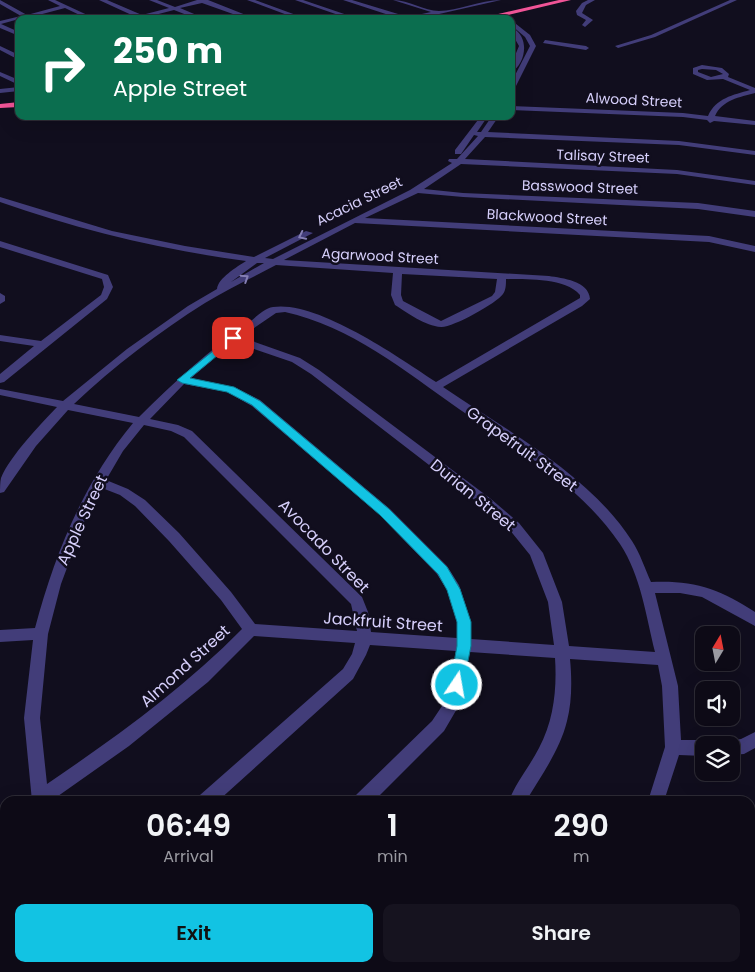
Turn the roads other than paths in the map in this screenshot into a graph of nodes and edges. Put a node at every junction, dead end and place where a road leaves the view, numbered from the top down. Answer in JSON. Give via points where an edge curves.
{"nodes":[{"id":1,"x":41,"y":0,"type":"edge"},
{"id":2,"x":51,"y":0,"type":"edge"},
{"id":3,"x":102,"y":0,"type":"edge"},
{"id":4,"x":152,"y":0,"type":"edge"},
{"id":5,"x":202,"y":0,"type":"edge"},
{"id":6,"x":250,"y":0,"type":"edge"},
{"id":7,"x":298,"y":0,"type":"edge"},
{"id":8,"x":346,"y":0,"type":"edge"},
{"id":9,"x":396,"y":0,"type":"edge"},
{"id":10,"x":495,"y":0,"type":"edge"},
{"id":11,"x":568,"y":0,"type":"edge"},
{"id":12,"x":592,"y":0,"type":"edge"},
{"id":13,"x":734,"y":0,"type":"edge"},
{"id":14,"x":0,"y":2,"type":"edge"},
{"id":15,"x":274,"y":2,"type":"dead end"},
{"id":16,"x":452,"y":2,"type":"dead end"},
{"id":17,"x":265,"y":5,"type":"junction"},
{"id":18,"x":466,"y":7,"type":"junction"},
{"id":19,"x":60,"y":8,"type":"junction"},
{"id":20,"x":173,"y":8,"type":"junction"},
{"id":21,"x":438,"y":13,"type":"junction"},
{"id":22,"x":24,"y":15,"type":"edge"},
{"id":23,"x":38,"y":15,"type":"edge"},
{"id":24,"x":73,"y":15,"type":"edge"},
{"id":25,"x":81,"y":15,"type":"edge"},
{"id":26,"x":134,"y":15,"type":"edge"},
{"id":27,"x":151,"y":15,"type":"edge"},
{"id":28,"x":192,"y":15,"type":"edge"},
{"id":29,"x":242,"y":15,"type":"edge"},
{"id":30,"x":293,"y":15,"type":"edge"},
{"id":31,"x":344,"y":15,"type":"edge"},
{"id":32,"x":395,"y":15,"type":"edge"},
{"id":33,"x":428,"y":15,"type":"edge"},
{"id":34,"x":503,"y":15,"type":"edge"},
{"id":35,"x":15,"y":21,"type":"edge"},
{"id":36,"x":0,"y":25,"type":"edge"},
{"id":37,"x":515,"y":25,"type":"edge"},
{"id":38,"x":585,"y":25,"type":"dead end"},
{"id":39,"x":15,"y":32,"type":"edge"},
{"id":40,"x":515,"y":33,"type":"edge"},
{"id":41,"x":545,"y":42,"type":"dead end"},
{"id":42,"x":618,"y":46,"type":"dead end"},
{"id":43,"x":0,"y":48,"type":"edge"},
{"id":44,"x":586,"y":48,"type":"dead end"},
{"id":45,"x":15,"y":56,"type":"edge"},
{"id":46,"x":515,"y":64,"type":"edge"},
{"id":47,"x":0,"y":74,"type":"edge"},
{"id":48,"x":723,"y":77,"type":"dead end"},
{"id":49,"x":15,"y":82,"type":"edge"},
{"id":50,"x":515,"y":82,"type":"edge"},
{"id":51,"x":15,"y":89,"type":"edge"},
{"id":52,"x":0,"y":91,"type":"edge"},
{"id":53,"x":755,"y":91,"type":"edge"},
{"id":54,"x":15,"y":104,"type":"edge"},
{"id":55,"x":0,"y":106,"type":"edge"},
{"id":56,"x":515,"y":108,"type":"edge"},
{"id":57,"x":515,"y":112,"type":"edge"},
{"id":58,"x":710,"y":119,"type":"junction"},
{"id":59,"x":482,"y":120,"type":"edge"},
{"id":60,"x":493,"y":120,"type":"edge"},
{"id":61,"x":755,"y":123,"type":"edge"},
{"id":62,"x":755,"y":127,"type":"edge"},
{"id":63,"x":472,"y":134,"type":"junction"},
{"id":64,"x":483,"y":135,"type":"junction"},
{"id":65,"x":755,"y":153,"type":"edge"},
{"id":66,"x":454,"y":161,"type":"junction"},
{"id":67,"x":755,"y":183,"type":"edge"},
{"id":68,"x":404,"y":188,"type":"junction"},
{"id":69,"x":415,"y":190,"type":"junction"},
{"id":70,"x":0,"y":199,"type":"edge"},
{"id":71,"x":755,"y":214,"type":"edge"},
{"id":72,"x":336,"y":220,"type":"junction"},
{"id":73,"x":352,"y":220,"type":"junction"},
{"id":74,"x":0,"y":244,"type":"edge"},
{"id":75,"x":755,"y":249,"type":"edge"},
{"id":76,"x":256,"y":260,"type":"junction"},
{"id":77,"x":272,"y":261,"type":"junction"},
{"id":78,"x":398,"y":271,"type":"junction"},
{"id":79,"x":502,"y":276,"type":"junction"},
{"id":80,"x":217,"y":292,"type":"junction"},
{"id":81,"x":0,"y":296,"type":"edge"},
{"id":82,"x":0,"y":301,"type":"edge"},
{"id":83,"x":273,"y":310,"type":"joint"},
{"id":84,"x":0,"y":338,"type":"edge"},
{"id":85,"x":233,"y":338,"type":"junction"},
{"id":86,"x":43,"y":344,"type":"junction"},
{"id":87,"x":0,"y":380,"type":"edge"},
{"id":88,"x":182,"y":380,"type":"junction"},
{"id":89,"x":436,"y":387,"type":"junction"},
{"id":90,"x":0,"y":392,"type":"edge"},
{"id":91,"x":65,"y":404,"type":"junction"},
{"id":92,"x":141,"y":421,"type":"junction"},
{"id":93,"x":98,"y":482,"type":"junction"},
{"id":94,"x":0,"y":489,"type":"edge"},
{"id":95,"x":647,"y":588,"type":"junction"},
{"id":96,"x":755,"y":620,"type":"edge"},
{"id":97,"x":250,"y":630,"type":"junction"},
{"id":98,"x":41,"y":634,"type":"junction"},
{"id":99,"x":0,"y":636,"type":"edge"},
{"id":100,"x":365,"y":638,"type":"junction"},
{"id":101,"x":464,"y":646,"type":"junction"},
{"id":102,"x":563,"y":652,"type":"junction"},
{"id":103,"x":664,"y":659,"type":"junction"},
{"id":104,"x":755,"y":740,"type":"edge"},
{"id":105,"x":740,"y":746,"type":"edge"},
{"id":106,"x":673,"y":747,"type":"junction"},
{"id":107,"x":695,"y":748,"type":"edge"},
{"id":108,"x":40,"y":796,"type":"edge"},
{"id":109,"x":46,"y":796,"type":"edge"},
{"id":110,"x":212,"y":796,"type":"edge"},
{"id":111,"x":367,"y":796,"type":"edge"},
{"id":112,"x":520,"y":796,"type":"edge"},
{"id":113,"x":658,"y":796,"type":"edge"}],
"edges":[{"from":1,"to":19,"type":"street"},
{"from":2,"to":19,"type":"street"},
{"from":3,"to":26,"type":"street"},
{"from":4,"to":20,"type":"street"},
{"from":5,"to":20,"type":"street"},
{"from":5,"to":29,"type":"street"},
{"from":6,"to":17,"type":"street"},
{"from":7,"to":31,"type":"street"},
{"from":8,"to":32,"type":"street"},
{"from":9,"to":21,"type":"street"},
{"from":10,"to":18,"type":"street"},
{"from":11,"to":34,"type":"highway"},
{"from":12,"to":38,"type":"street","via":[[579,11],[590,20]]},
{"from":13,"to":42,"type":"street","via":[[646,39]]},
{"from":14,"to":22,"type":"street"},
{"from":15,"to":17,"type":"street"},
{"from":16,"to":18,"type":"street"},
{"from":17,"to":30,"type":"street"},
{"from":18,"to":21,"type":"street"},
{"from":19,"to":23,"type":"street"},
{"from":19,"to":24,"type":"street"},
{"from":19,"to":25,"type":"street"},
{"from":20,"to":27,"type":"street"},
{"from":20,"to":28,"type":"street"},
{"from":21,"to":33,"type":"street"},
{"from":35,"to":36,"type":"street"},
{"from":36,"to":39,"type":"street"},
{"from":37,"to":50,"type":"street","via":[[528,36],[533,46]]},
{"from":40,"to":46,"type":"street","via":[[523,46]]},
{"from":41,"to":44,"type":"street"},
{"from":43,"to":45,"type":"street"},
{"from":47,"to":49,"type":"street"},
{"from":48,"to":53,"type":"street"},
{"from":51,"to":52,"type":"street"},
{"from":53,"to":58,"type":"street","via":[[720,103]]},
{"from":54,"to":55,"type":"highway"},
{"from":56,"to":58,"type":"street","name":"Alwood Street"},
{"from":57,"to":58,"type":"street","name":"Alwood Street"},
{"from":58,"to":61,"type":"street","name":"Alwood Street"},
{"from":58,"to":62,"type":"street","name":"Alwood Street"},
{"from":59,"to":63,"type":"street","name":"Acacia Street"},
{"from":60,"to":64,"type":"street","name":"Acacia Street"},
{"from":63,"to":64,"type":"street"},
{"from":63,"to":66,"type":"street","name":"Acacia Street"},
{"from":64,"to":65,"type":"street","via":[[679,144]]},
{"from":64,"to":66,"type":"street","name":"Acacia Street"},
{"from":66,"to":67,"type":"street","name":"Talisay Street","via":[[677,172]]},
{"from":66,"to":68,"type":"street","name":"Acacia Street"},
{"from":66,"to":69,"type":"street","name":"Acacia Street"},
{"from":68,"to":69,"type":"street","name":"Basswood Street"},
{"from":68,"to":72,"type":"street","name":"Acacia Street"},
{"from":69,"to":71,"type":"street","name":"Basswood Street","via":[[698,206]]},
{"from":69,"to":73,"type":"street","name":"Acacia Street"},
{"from":70,"to":76,"type":"street","name":"Agarwood Street","via":[[107,232]]},
{"from":72,"to":73,"type":"street","name":"Blackwood Street"},
{"from":72,"to":76,"type":"street","name":"Acacia Street","one_way":true},
{"from":73,"to":75,"type":"street","name":"Blackwood Street","via":[[709,239]]},
{"from":73,"to":77,"type":"street","name":"Acacia Street"},
{"from":74,"to":86,"type":"street","via":[[96,274],[108,281],[108,292],[104,297]]},
{"from":76,"to":77,"type":"street","name":"Agarwood Street"},
{"from":76,"to":80,"type":"street","name":"Acacia Street","via":[[232,276]]},
{"from":77,"to":78,"type":"street","name":"Agarwood Street"},
{"from":80,"to":77,"type":"street","name":"Acacia Street","one_way":true},
{"from":78,"to":79,"type":"street","name":"Agarwood Street"},
{"from":78,"to":79,"type":"street","via":[[398,303],[431,322],[442,324],[496,298]]},
{"from":79,"to":89,"type":"street","name":"Agarwood Street","via":[[569,283],[582,291],[585,299]]},
{"from":80,"to":91,"type":"street","name":"Acacia Street","via":[[116,362]]},
{"from":81,"to":82,"type":"street"},
{"from":83,"to":85,"type":"street","name":"Apple Street"},
{"from":83,"to":89,"type":"street","name":"Grapefruit Street","via":[[299,312],[345,330]]},
{"from":84,"to":86,"type":"street"},
{"from":85,"to":88,"type":"street","name":"Apple Street"},
{"from":85,"to":102,"type":"street","name":"Durian Street","via":[[296,360],[315,372],[514,526],[536,553],[555,602]]},
{"from":86,"to":87,"type":"street"},
{"from":88,"to":92,"type":"street","name":"Apple Street"},
{"from":88,"to":101,"type":"street","via":[[230,389],[256,403],[385,512],[449,579],[464,622]]},
{"from":89,"to":95,"type":"street","name":"Grapefruit Street","via":[[565,476],[603,512],[627,544]]},
{"from":90,"to":91,"type":"street","name":"Avocado Street"},
{"from":91,"to":92,"type":"street","name":"Avocado Street"},
{"from":91,"to":94,"type":"street","name":"Acacia Street","via":[[35,438]]},
{"from":92,"to":93,"type":"street","name":"Apple Street","via":[[118,449]]},
{"from":92,"to":100,"type":"street","name":"Avocado Street","via":[[188,434],[230,474],[357,601],[364,620]]},
{"from":93,"to":97,"type":"street","name":"Almond Street","via":[[124,492],[140,503],[226,596]]},
{"from":93,"to":98,"type":"street","name":"Apple Street","via":[[68,546]]},
{"from":95,"to":96,"type":"street","via":[[690,588],[712,593]]},
{"from":95,"to":103,"type":"street","name":"Grapefruit Street"},
{"from":97,"to":100,"type":"street","name":"Jackfruit Street"},
{"from":97,"to":109,"type":"street","name":"Almond Street","via":[[230,653],[136,733]]},
{"from":98,"to":99,"type":"street"},
{"from":98,"to":108,"type":"street","name":"Apple Street","via":[[32,718]]},
{"from":100,"to":101,"type":"street","name":"Jackfruit Street"},
{"from":100,"to":110,"type":"street","name":"Avocado Street","via":[[359,658],[348,674]]},
{"from":101,"to":102,"type":"street","name":"Jackfruit Street"},
{"from":101,"to":111,"type":"street","via":[[453,702],[438,726]]},
{"from":102,"to":103,"type":"street","name":"Jackfruit Street"},
{"from":102,"to":112,"type":"street","name":"Durian Street","via":[[559,721],[546,752]]},
{"from":103,"to":106,"type":"street","name":"Grapefruit Street","via":[[670,686]]},
{"from":104,"to":105,"type":"street"},
{"from":106,"to":107,"type":"street"},
{"from":106,"to":113,"type":"street","name":"Grapefruit Street"}]}
